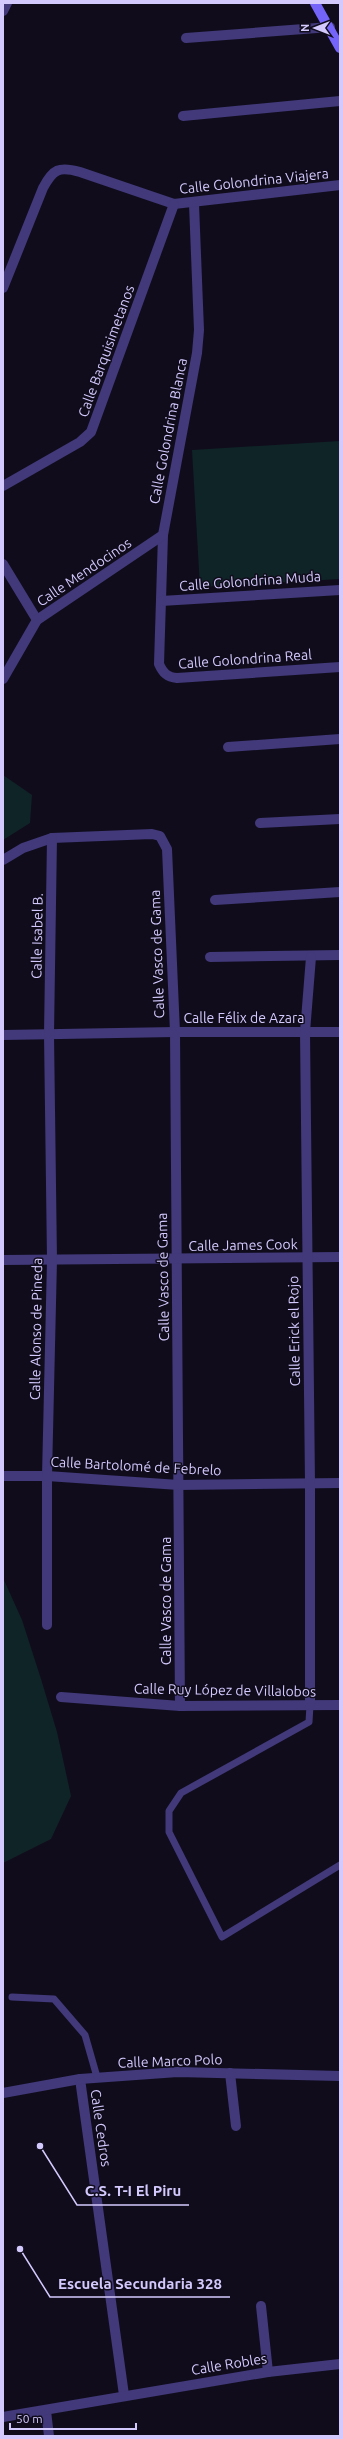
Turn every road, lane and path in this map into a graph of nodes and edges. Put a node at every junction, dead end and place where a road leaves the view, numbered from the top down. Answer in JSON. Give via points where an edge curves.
{"nodes":[{"id":1,"x":315,"y":3,"type":"edge"},
{"id":2,"x":330,"y":27,"type":"junction"},
{"id":3,"x":186,"y":38,"type":"dead end"},
{"id":4,"x":340,"y":48,"type":"edge"},
{"id":5,"x":340,"y":101,"type":"edge"},
{"id":6,"x":182,"y":116,"type":"dead end"},
{"id":7,"x":340,"y":185,"type":"edge"},
{"id":8,"x":174,"y":204,"type":"junction"},
{"id":9,"x":194,"y":204,"type":"junction"},
{"id":10,"x":3,"y":288,"type":"edge"},
{"id":11,"x":3,"y":486,"type":"edge"},
{"id":12,"x":163,"y":535,"type":"junction"},
{"id":13,"x":3,"y":564,"type":"edge"},
{"id":14,"x":340,"y":590,"type":"edge"},
{"id":15,"x":161,"y":601,"type":"junction"},
{"id":16,"x":37,"y":620,"type":"junction"},
{"id":17,"x":159,"y":664,"type":"joint"},
{"id":18,"x":340,"y":667,"type":"edge"},
{"id":19,"x":3,"y":679,"type":"edge"},
{"id":20,"x":340,"y":739,"type":"edge"},
{"id":21,"x":228,"y":748,"type":"dead end"},
{"id":22,"x":340,"y":819,"type":"edge"},
{"id":23,"x":260,"y":823,"type":"dead end"},
{"id":24,"x":52,"y":838,"type":"junction"},
{"id":25,"x":3,"y":860,"type":"edge"},
{"id":26,"x":340,"y":892,"type":"edge"},
{"id":27,"x":215,"y":900,"type":"dead end"},
{"id":28,"x":340,"y":955,"type":"edge"},
{"id":29,"x":210,"y":957,"type":"dead end"},
{"id":30,"x":311,"y":957,"type":"junction"},
{"id":31,"x":175,"y":1032,"type":"junction"},
{"id":32,"x":306,"y":1032,"type":"junction"},
{"id":33,"x":340,"y":1032,"type":"edge"},
{"id":34,"x":49,"y":1034,"type":"junction"},
{"id":35,"x":3,"y":1035,"type":"edge"},
{"id":36,"x":340,"y":1257,"type":"edge"},
{"id":37,"x":306,"y":1258,"type":"junction"},
{"id":38,"x":3,"y":1260,"type":"edge"},
{"id":39,"x":52,"y":1260,"type":"junction"},
{"id":40,"x":177,"y":1260,"type":"junction"},
{"id":41,"x":3,"y":1476,"type":"edge"},
{"id":42,"x":47,"y":1476,"type":"junction"},
{"id":43,"x":310,"y":1483,"type":"junction"},
{"id":44,"x":340,"y":1483,"type":"edge"},
{"id":45,"x":179,"y":1485,"type":"junction"},
{"id":46,"x":47,"y":1624,"type":"dead end"},
{"id":47,"x":62,"y":1697,"type":"dead end"},
{"id":48,"x":310,"y":1705,"type":"junction"},
{"id":49,"x":340,"y":1705,"type":"edge"},
{"id":50,"x":180,"y":1706,"type":"junction"},
{"id":51,"x":340,"y":1865,"type":"edge"},
{"id":52,"x":12,"y":1997,"type":"dead end"},
{"id":53,"x":230,"y":2073,"type":"junction"},
{"id":54,"x":340,"y":2076,"type":"edge"},
{"id":55,"x":97,"y":2077,"type":"junction"},
{"id":56,"x":80,"y":2079,"type":"junction"},
{"id":57,"x":3,"y":2093,"type":"edge"},
{"id":58,"x":236,"y":2126,"type":"dead end"},
{"id":59,"x":261,"y":2306,"type":"dead end"},
{"id":60,"x":340,"y":2364,"type":"edge"},
{"id":61,"x":268,"y":2372,"type":"junction"},
{"id":62,"x":124,"y":2396,"type":"junction"},
{"id":63,"x":46,"y":2410,"type":"junction"},
{"id":64,"x":3,"y":2417,"type":"edge"},
{"id":65,"x":49,"y":2436,"type":"edge"}],
"edges":[{"from":1,"to":2,"type":"street"},
{"from":2,"to":3,"type":"street"},
{"from":2,"to":4,"type":"street"},
{"from":5,"to":6,"type":"street"},
{"from":7,"to":9,"type":"street","name":"Calle Golondrina Viajera"},
{"from":8,"to":9,"type":"street","name":"Calle Golondrina Viajera"},
{"from":8,"to":10,"type":"street","name":"Calle Golondrina Viajera","via":[[80,172],[57,170],[43,188]]},
{"from":8,"to":11,"type":"street","name":"Calle Barquisimetanos","via":[[91,432],[80,442]]},
{"from":9,"to":12,"type":"street","name":"Calle Golondrina Blanca","via":[[198,337]]},
{"from":12,"to":15,"type":"street","name":"Calle Golondrina Blanca"},
{"from":12,"to":16,"type":"street","name":"Calle Mendocinos"},
{"from":13,"to":16,"type":"street"},
{"from":14,"to":15,"type":"street","name":"Calle Golondrina Muda"},
{"from":15,"to":17,"type":"street","name":"Calle Golondrina Blanca"},
{"from":16,"to":19,"type":"street","name":"Calle Mendocinos"},
{"from":17,"to":18,"type":"street","name":"Calle Golondrina Real","via":[[169,677],[177,678]]},
{"from":20,"to":21,"type":"street"},
{"from":22,"to":23,"type":"street"},
{"from":24,"to":25,"type":"street","via":[[23,848]]},
{"from":24,"to":31,"type":"street","name":"Calle Vasco de Gama","via":[[152,834],[160,836],[167,849]]},
{"from":24,"to":34,"type":"street","name":"Calle Isabel B."},
{"from":26,"to":27,"type":"street"},
{"from":28,"to":30,"type":"street"},
{"from":29,"to":30,"type":"street"},
{"from":30,"to":32,"type":"street","name":"Calle Erick el Rojo"},
{"from":31,"to":32,"type":"street","name":"Calle Félix de Azara"},
{"from":31,"to":34,"type":"street","name":"Calle Félix de Azara"},
{"from":31,"to":40,"type":"street","name":"Calle Vasco de Gama"},
{"from":32,"to":33,"type":"street","name":"Calle Félix de Azara"},
{"from":32,"to":37,"type":"street","name":"Calle Erick el Rojo"},
{"from":34,"to":35,"type":"street","name":"Calle Félix de Azara"},
{"from":34,"to":39,"type":"street","name":"Calle Alonso de Pineda"},
{"from":36,"to":37,"type":"street","name":"Calle James Cook"},
{"from":37,"to":40,"type":"street","name":"Calle James Cook"},
{"from":37,"to":43,"type":"street","name":"Calle Erick el Rojo"},
{"from":38,"to":39,"type":"street","name":"Calle James Cook"},
{"from":39,"to":40,"type":"street","name":"Calle James Cook"},
{"from":39,"to":42,"type":"street","name":"Calle Alonso de Pineda"},
{"from":40,"to":45,"type":"street","name":"Calle Vasco de Gama"},
{"from":41,"to":42,"type":"street","name":"Calle Bartolomé de Febrelo"},
{"from":42,"to":45,"type":"street","name":"Calle Bartolomé de Febrelo"},
{"from":42,"to":46,"type":"street","name":"Calle Alonso de Pineda"},
{"from":43,"to":44,"type":"street","name":"Calle Bartolomé de Febrelo"},
{"from":43,"to":45,"type":"street","name":"Calle Bartolomé de Febrelo"},
{"from":43,"to":48,"type":"street","name":"Calle Erick el Rojo"},
{"from":45,"to":50,"type":"street","name":"Calle Vasco de Gama"},
{"from":47,"to":50,"type":"street","name":"Calle Ruy López de Villalobos"},
{"from":48,"to":49,"type":"street","name":"Calle Ruy López de Villalobos"},
{"from":48,"to":50,"type":"street","name":"Calle Ruy López de Villalobos"},
{"from":48,"to":51,"type":"lane","via":[[309,1722],[181,1793],[169,1811],[169,1832],[222,1937]]},
{"from":52,"to":55,"type":"lane","via":[[54,1999],[85,2035]]},
{"from":53,"to":54,"type":"street","name":"Calle Marco Polo"},
{"from":53,"to":55,"type":"street","name":"Calle Marco Polo","via":[[178,2072]]},
{"from":53,"to":58,"type":"street"},
{"from":55,"to":56,"type":"street","name":"Calle Marco Polo"},
{"from":56,"to":57,"type":"street","name":"Calle Marco Polo"},
{"from":56,"to":62,"type":"street","name":"Calle Cedros"},
{"from":59,"to":61,"type":"street"},
{"from":60,"to":61,"type":"street","name":"Calle Robles"},
{"from":61,"to":62,"type":"street","name":"Calle Robles"},
{"from":62,"to":63,"type":"street","name":"Calle Robles"},
{"from":63,"to":64,"type":"street","name":"Calle Robles"},
{"from":63,"to":65,"type":"street"}]}
